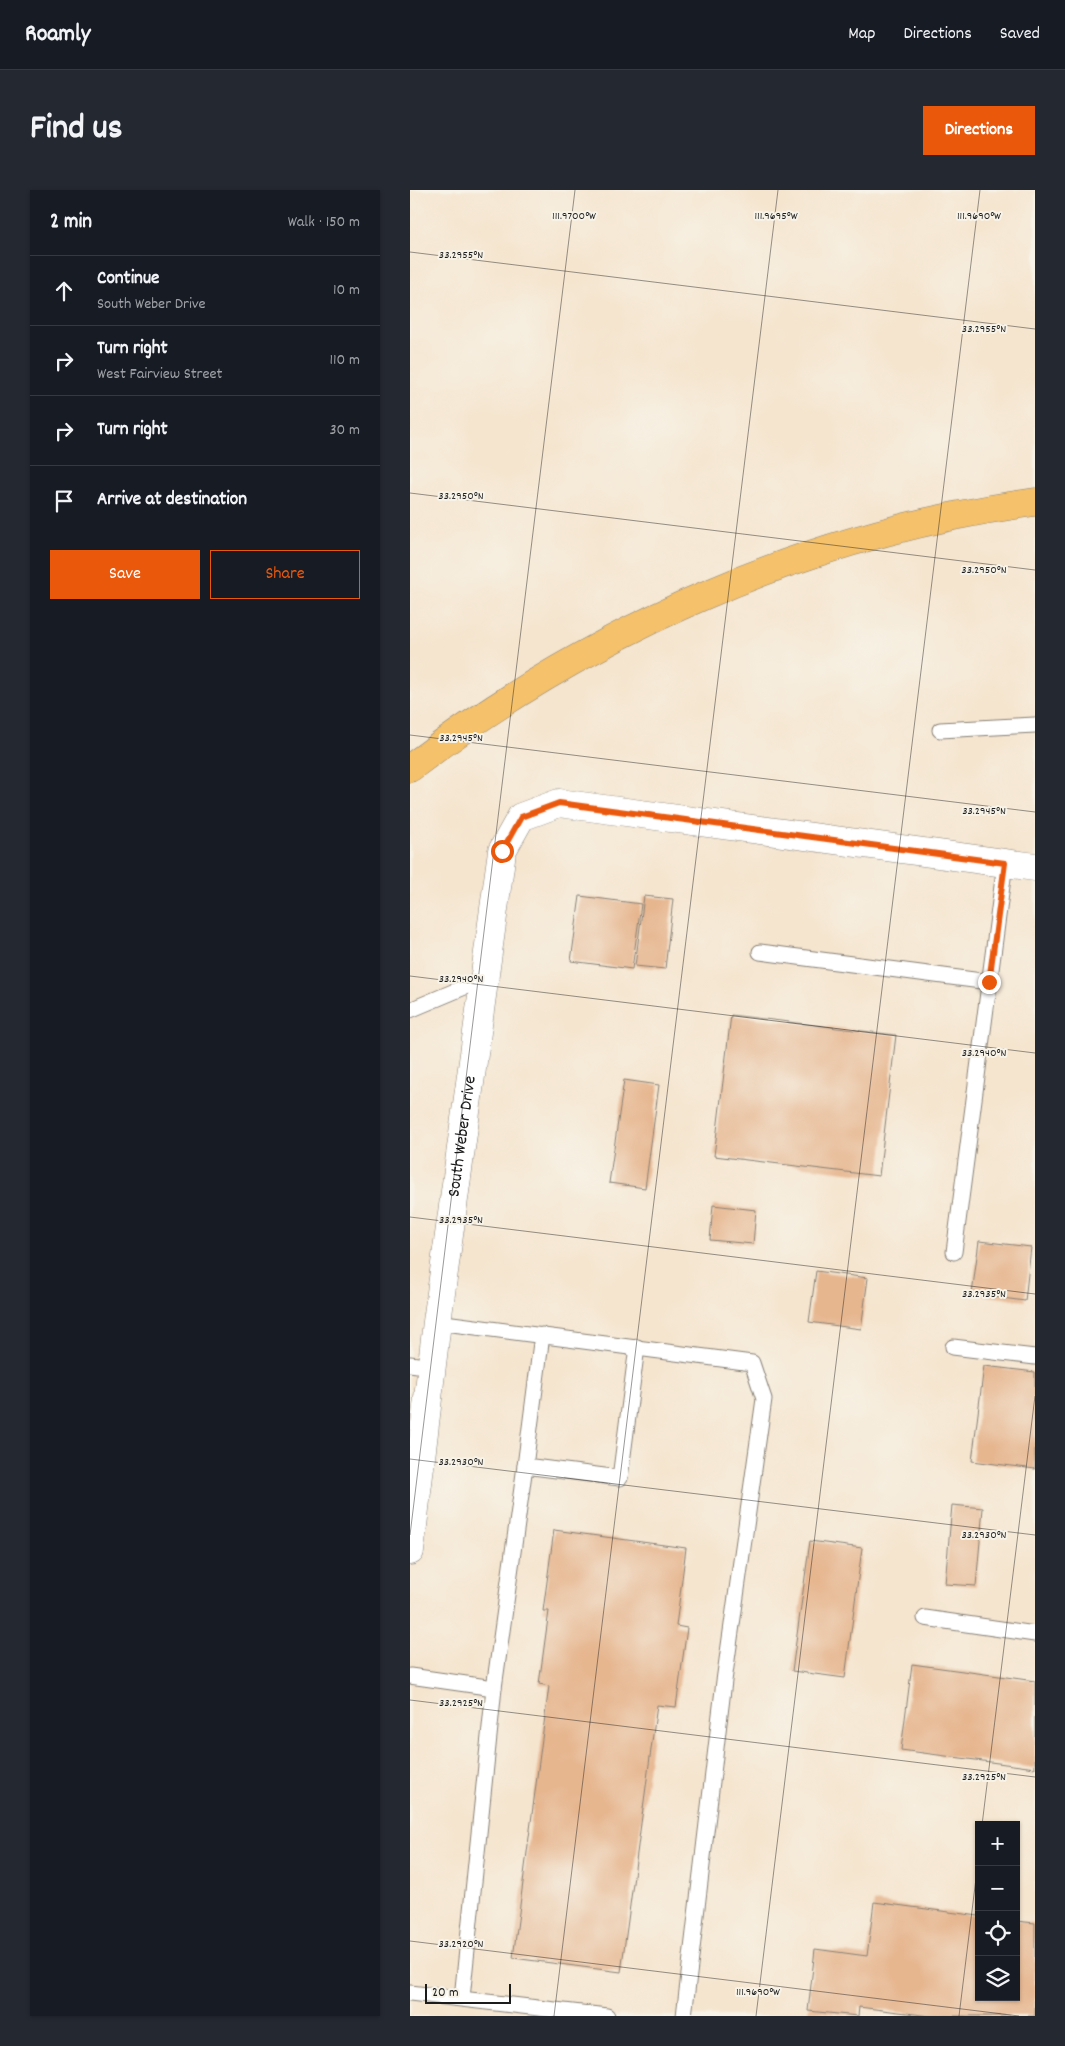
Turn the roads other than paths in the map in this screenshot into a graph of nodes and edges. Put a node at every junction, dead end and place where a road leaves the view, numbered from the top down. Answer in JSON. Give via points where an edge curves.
{"nodes":[{"id":1,"x":1035,"y":502,"type":"edge"},
{"id":2,"x":1035,"y":725,"type":"edge"},
{"id":3,"x":940,"y":730,"type":"dead end"},
{"id":4,"x":410,"y":768,"type":"edge"},
{"id":5,"x":1005,"y":863,"type":"junction"},
{"id":6,"x":1035,"y":867,"type":"edge"},
{"id":7,"x":760,"y":952,"type":"dead end"},
{"id":8,"x":486,"y":978,"type":"junction"},
{"id":9,"x":989,"y":982,"type":"junction"},
{"id":10,"x":410,"y":1010,"type":"edge"},
{"id":11,"x":954,"y":1252,"type":"dead end"},
{"id":12,"x":437,"y":1322,"type":"junction"},
{"id":13,"x":542,"y":1335,"type":"junction"},
{"id":14,"x":636,"y":1347,"type":"junction"},
{"id":15,"x":953,"y":1347,"type":"dead end"},
{"id":16,"x":1035,"y":1357,"type":"edge"},
{"id":17,"x":422,"y":1365,"type":"edge"},
{"id":18,"x":417,"y":1438,"type":"edge"},
{"id":19,"x":526,"y":1466,"type":"junction"},
{"id":20,"x":410,"y":1551,"type":"edge"},
{"id":21,"x":925,"y":1618,"type":"dead end"},
{"id":22,"x":1035,"y":1634,"type":"edge"},
{"id":23,"x":410,"y":1676,"type":"edge"},
{"id":24,"x":494,"y":1688,"type":"junction"},
{"id":25,"x":410,"y":1993,"type":"edge"},
{"id":26,"x":462,"y":1998,"type":"junction"},
{"id":27,"x":606,"y":2016,"type":"edge"},
{"id":28,"x":684,"y":2016,"type":"edge"}],
"edges":[{"from":1,"to":4,"type":"highway","via":[[897,530],[840,546],[670,610],[499,704]]},
{"from":2,"to":3,"type":"lane"},
{"from":5,"to":6,"type":"street"},
{"from":5,"to":8,"type":"street","name":"South Weber Drive","via":[[559,803],[521,817],[502,851]]},
{"from":5,"to":9,"type":"lane"},
{"from":7,"to":9,"type":"lane"},
{"from":8,"to":10,"type":"lane"},
{"from":8,"to":12,"type":"street","name":"South Weber Drive"},
{"from":9,"to":11,"type":"lane"},
{"from":12,"to":13,"type":"lane"},
{"from":12,"to":17,"type":"street","name":"South Weber Drive"},
{"from":13,"to":14,"type":"lane"},
{"from":13,"to":19,"type":"lane"},
{"from":14,"to":19,"type":"lane","via":[[620,1478]]},
{"from":14,"to":28,"type":"lane","via":[[752,1363],[764,1399],[724,1681]]},
{"from":15,"to":16,"type":"lane"},
{"from":17,"to":18,"type":"street","name":"South Weber Drive"},
{"from":18,"to":20,"type":"street","name":"South Weber Drive"},
{"from":19,"to":24,"type":"lane"},
{"from":21,"to":22,"type":"lane"},
{"from":23,"to":24,"type":"lane"},
{"from":24,"to":26,"type":"lane"},
{"from":25,"to":26,"type":"lane"},
{"from":26,"to":27,"type":"lane"}]}
